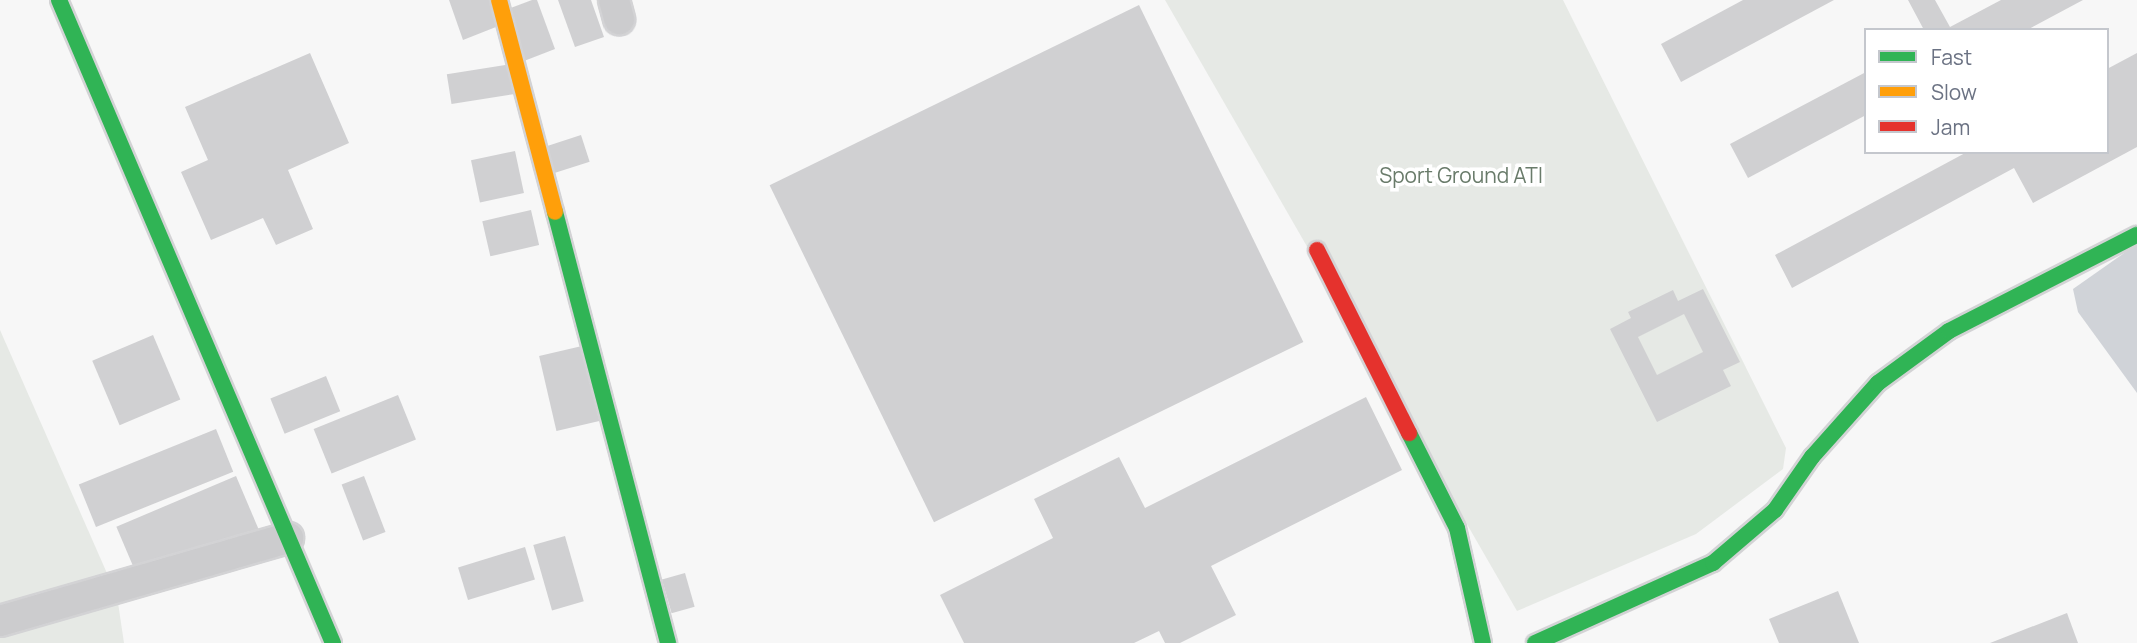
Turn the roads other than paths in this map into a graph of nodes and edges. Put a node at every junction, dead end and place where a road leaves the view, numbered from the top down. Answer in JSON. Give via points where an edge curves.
{"nodes":[{"id":1,"x":59,"y":0,"type":"edge"},
{"id":2,"x":499,"y":0,"type":"edge"},
{"id":3,"x":2137,"y":235,"type":"edge"},
{"id":4,"x":1317,"y":250,"type":"dead end"},
{"id":5,"x":289,"y":538,"type":"junction"},
{"id":6,"x":0,"y":621,"type":"edge"},
{"id":7,"x":333,"y":643,"type":"edge"},
{"id":8,"x":668,"y":643,"type":"edge"},
{"id":9,"x":1483,"y":643,"type":"edge"},
{"id":10,"x":1535,"y":643,"type":"edge"}],
"edges":[{"from":1,"to":5,"type":"street"},
{"from":2,"to":8,"type":"street"},
{"from":3,"to":10,"type":"street","via":[[1949,331],[1878,383],[1812,457],[1775,510],[1713,563]]},
{"from":4,"to":9,"type":"street","via":[[1457,528]]},
{"from":5,"to":6,"type":"street"},
{"from":5,"to":7,"type":"street"}]}
